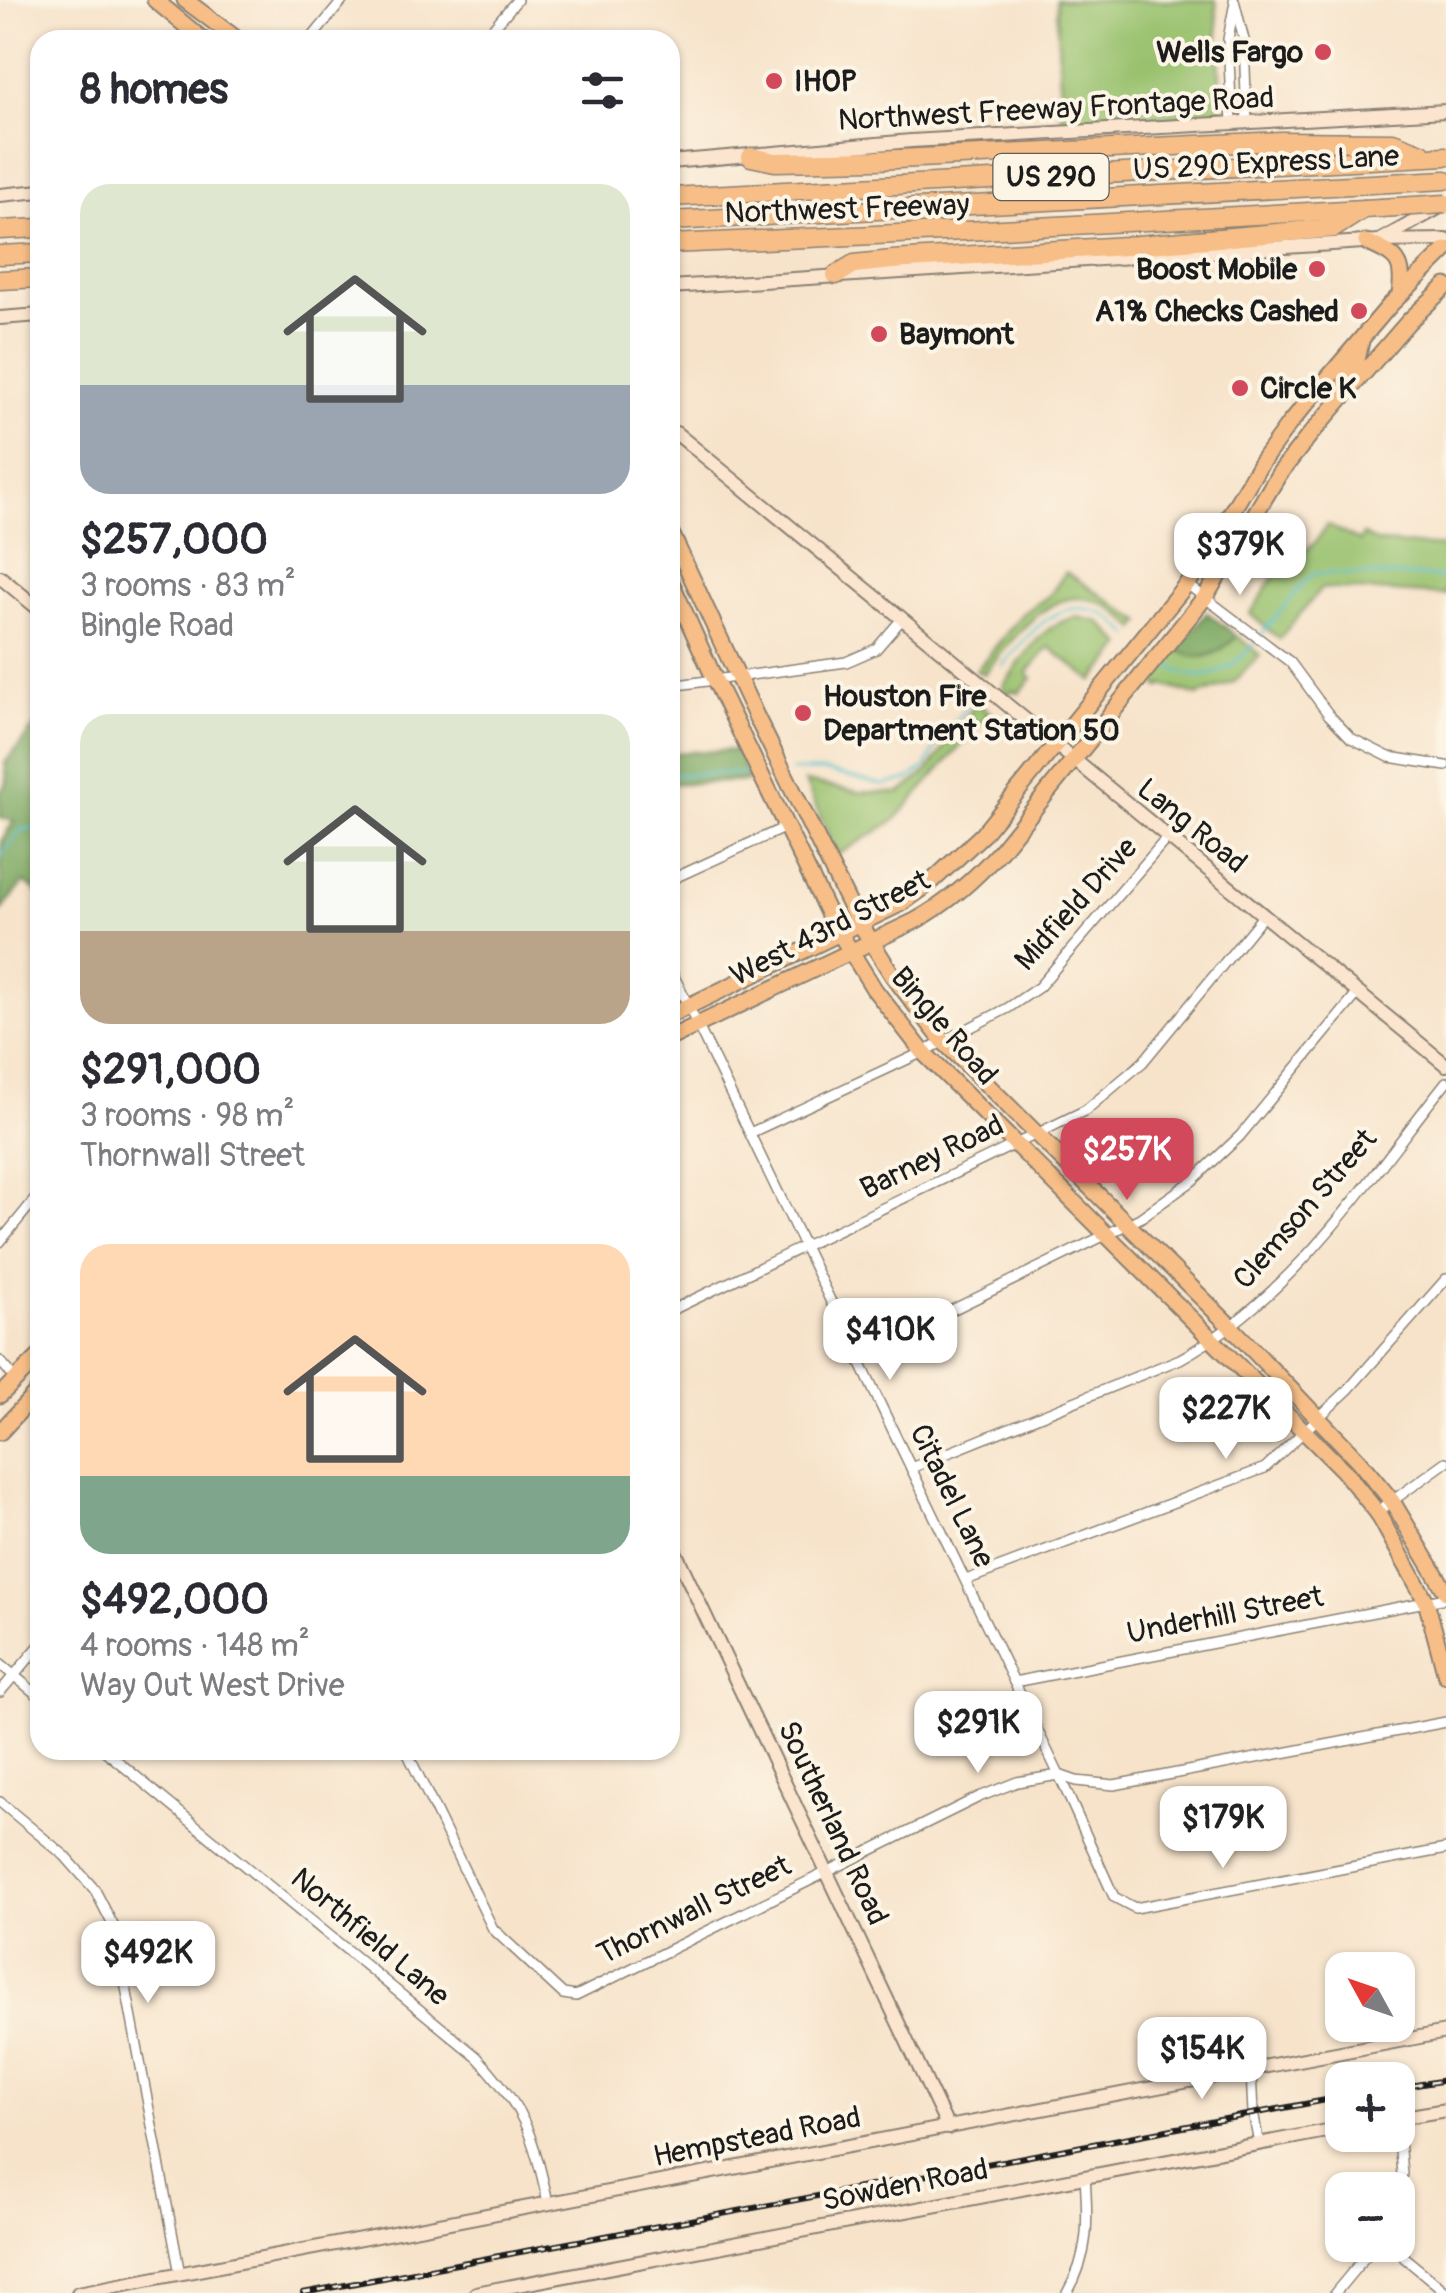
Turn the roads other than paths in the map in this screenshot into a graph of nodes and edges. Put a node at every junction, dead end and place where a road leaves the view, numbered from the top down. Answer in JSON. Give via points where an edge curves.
{"nodes":[{"id":1,"x":185,"y":0,"type":"edge"},
{"id":2,"x":344,"y":0,"type":"edge"},
{"id":3,"x":517,"y":0,"type":"edge"},
{"id":4,"x":1234,"y":2,"type":"edge"},
{"id":5,"x":165,"y":4,"type":"edge"},
{"id":6,"x":192,"y":30,"type":"edge"},
{"id":7,"x":225,"y":30,"type":"edge"},
{"id":8,"x":318,"y":30,"type":"edge"},
{"id":9,"x":492,"y":30,"type":"edge"},
{"id":10,"x":1446,"y":111,"type":"edge"},
{"id":11,"x":1247,"y":123,"type":"junction"},
{"id":12,"x":1232,"y":124,"type":"junction"},
{"id":13,"x":750,"y":157,"type":"junction"},
{"id":14,"x":1439,"y":157,"type":"edge"},
{"id":15,"x":680,"y":161,"type":"edge"},
{"id":16,"x":1446,"y":180,"type":"edge"},
{"id":17,"x":30,"y":192,"type":"edge"},
{"id":18,"x":4,"y":193,"type":"edge"},
{"id":19,"x":680,"y":195,"type":"edge"},
{"id":20,"x":1446,"y":204,"type":"edge"},
{"id":21,"x":1373,"y":208,"type":"junction"},
{"id":22,"x":680,"y":220,"type":"edge"},
{"id":23,"x":30,"y":228,"type":"edge"},
{"id":24,"x":0,"y":230,"type":"edge"},
{"id":25,"x":1446,"y":240,"type":"edge"},
{"id":26,"x":1373,"y":241,"type":"junction"},
{"id":27,"x":680,"y":244,"type":"edge"},
{"id":28,"x":1446,"y":250,"type":"edge"},
{"id":29,"x":30,"y":253,"type":"edge"},
{"id":30,"x":0,"y":254,"type":"edge"},
{"id":31,"x":836,"y":275,"type":"junction"},
{"id":32,"x":30,"y":278,"type":"edge"},
{"id":33,"x":0,"y":280,"type":"edge"},
{"id":34,"x":680,"y":286,"type":"edge"},
{"id":35,"x":1446,"y":286,"type":"edge"},
{"id":36,"x":1395,"y":300,"type":"junction"},
{"id":37,"x":30,"y":316,"type":"edge"},
{"id":38,"x":0,"y":318,"type":"edge"},
{"id":39,"x":1410,"y":321,"type":"junction"},
{"id":40,"x":1362,"y":338,"type":"junction"},
{"id":41,"x":1346,"y":392,"type":"junction"},
{"id":42,"x":680,"y":437,"type":"edge"},
{"id":43,"x":1264,"y":459,"type":"junction"},
{"id":44,"x":1279,"y":474,"type":"junction"},
{"id":45,"x":680,"y":552,"type":"edge"},
{"id":46,"x":0,"y":577,"type":"edge"},
{"id":47,"x":1188,"y":584,"type":"junction"},
{"id":48,"x":1206,"y":596,"type":"junction"},
{"id":49,"x":30,"y":602,"type":"edge"},
{"id":50,"x":680,"y":602,"type":"edge"},
{"id":51,"x":902,"y":620,"type":"junction"},
{"id":52,"x":738,"y":677,"type":"junction"},
{"id":53,"x":715,"y":680,"type":"junction"},
{"id":54,"x":680,"y":685,"type":"edge"},
{"id":55,"x":756,"y":716,"type":"junction"},
{"id":56,"x":738,"y":724,"type":"junction"},
{"id":57,"x":1054,"y":745,"type":"junction"},
{"id":58,"x":1072,"y":760,"type":"junction"},
{"id":59,"x":1446,"y":766,"type":"edge"},
{"id":60,"x":788,"y":826,"type":"junction"},
{"id":61,"x":982,"y":835,"type":"junction"},
{"id":62,"x":1168,"y":838,"type":"junction"},
{"id":63,"x":1000,"y":851,"type":"junction"},
{"id":64,"x":680,"y":875,"type":"edge"},
{"id":65,"x":1263,"y":916,"type":"junction"},
{"id":66,"x":860,"y":924,"type":"junction"},
{"id":67,"x":841,"y":934,"type":"junction"},
{"id":68,"x":871,"y":943,"type":"junction"},
{"id":69,"x":851,"y":952,"type":"junction"},
{"id":70,"x":680,"y":990,"type":"edge"},
{"id":71,"x":1358,"y":994,"type":"junction"},
{"id":72,"x":688,"y":1007,"type":"junction"},
{"id":73,"x":680,"y":1011,"type":"edge"},
{"id":74,"x":696,"y":1026,"type":"junction"},
{"id":75,"x":680,"y":1033,"type":"edge"},
{"id":76,"x":942,"y":1042,"type":"junction"},
{"id":77,"x":923,"y":1052,"type":"junction"},
{"id":78,"x":1446,"y":1066,"type":"edge"},
{"id":79,"x":1446,"y":1082,"type":"edge"},
{"id":80,"x":750,"y":1133,"type":"junction"},
{"id":81,"x":1036,"y":1135,"type":"junction"},
{"id":82,"x":1014,"y":1145,"type":"junction"},
{"id":83,"x":30,"y":1206,"type":"edge"},
{"id":84,"x":1127,"y":1224,"type":"junction"},
{"id":85,"x":1107,"y":1235,"type":"junction"},
{"id":86,"x":0,"y":1242,"type":"edge"},
{"id":87,"x":802,"y":1247,"type":"junction"},
{"id":88,"x":1446,"y":1279,"type":"edge"},
{"id":89,"x":680,"y":1306,"type":"edge"},
{"id":90,"x":1231,"y":1327,"type":"junction"},
{"id":91,"x":1214,"y":1340,"type":"junction"},
{"id":92,"x":856,"y":1357,"type":"junction"},
{"id":93,"x":0,"y":1361,"type":"edge"},
{"id":94,"x":30,"y":1366,"type":"edge"},
{"id":95,"x":16,"y":1379,"type":"junction"},
{"id":96,"x":0,"y":1395,"type":"edge"},
{"id":97,"x":30,"y":1399,"type":"edge"},
{"id":98,"x":17,"y":1412,"type":"junction"},
{"id":99,"x":1320,"y":1417,"type":"junction"},
{"id":100,"x":1305,"y":1430,"type":"junction"},
{"id":101,"x":0,"y":1432,"type":"edge"},
{"id":102,"x":1446,"y":1462,"type":"edge"},
{"id":103,"x":911,"y":1468,"type":"junction"},
{"id":104,"x":1392,"y":1501,"type":"junction"},
{"id":105,"x":1377,"y":1512,"type":"junction"},
{"id":106,"x":680,"y":1562,"type":"edge"},
{"id":107,"x":966,"y":1580,"type":"junction"},
{"id":108,"x":1446,"y":1595,"type":"edge"},
{"id":109,"x":1426,"y":1601,"type":"junction"},
{"id":110,"x":30,"y":1657,"type":"edge"},
{"id":111,"x":0,"y":1664,"type":"edge"},
{"id":112,"x":1446,"y":1675,"type":"edge"},
{"id":113,"x":14,"y":1676,"type":"junction"},
{"id":114,"x":1014,"y":1682,"type":"junction"},
{"id":115,"x":30,"y":1690,"type":"edge"},
{"id":116,"x":0,"y":1692,"type":"edge"},
{"id":117,"x":1446,"y":1722,"type":"edge"},
{"id":118,"x":116,"y":1760,"type":"edge"},
{"id":119,"x":411,"y":1760,"type":"edge"},
{"id":120,"x":1059,"y":1775,"type":"junction"},
{"id":121,"x":0,"y":1802,"type":"edge"},
{"id":122,"x":1446,"y":1849,"type":"edge"},
{"id":123,"x":829,"y":1872,"type":"junction"},
{"id":124,"x":1446,"y":2032,"type":"edge"},
{"id":125,"x":1251,"y":2072,"type":"junction"},
{"id":126,"x":1446,"y":2110,"type":"edge"},
{"id":127,"x":1415,"y":2115,"type":"edge"},
{"id":128,"x":948,"y":2128,"type":"junction"},
{"id":129,"x":1325,"y":2131,"type":"edge"},
{"id":130,"x":1259,"y":2144,"type":"junction"},
{"id":131,"x":1085,"y":2176,"type":"junction"},
{"id":132,"x":548,"y":2202,"type":"junction"},
{"id":133,"x":1361,"y":2262,"type":"edge"},
{"id":134,"x":1410,"y":2262,"type":"edge"},
{"id":135,"x":180,"y":2274,"type":"junction"},
{"id":136,"x":1446,"y":2292,"type":"edge"},
{"id":137,"x":78,"y":2293,"type":"edge"},
{"id":138,"x":476,"y":2293,"type":"edge"},
{"id":139,"x":1067,"y":2293,"type":"edge"},
{"id":140,"x":1335,"y":2293,"type":"edge"}],
"edges":[{"from":1,"to":7,"type":"main road"},
{"from":2,"to":8,"type":"street"},
{"from":3,"to":9,"type":"street"},
{"from":4,"to":11,"type":"street","via":[[1244,40]]},
{"from":4,"to":12,"type":"street","via":[[1228,39]]},
{"from":5,"to":6,"type":"main road"},
{"from":10,"to":11,"type":"main road","name":"Northwest Freeway Frontage Road"},
{"from":11,"to":12,"type":"main road","name":"Northwest Freeway Frontage Road"},
{"from":12,"to":13,"type":"main road","name":"Northwest Freeway Frontage Road"},
{"from":13,"to":14,"type":"highway","via":[[877,160],[1282,140],[1393,142]]},
{"from":13,"to":15,"type":"main road","name":"Northwest Freeway Frontage Road"},
{"from":14,"to":19,"type":"highway","name":"Northwest Freeway","number":"US 290"},
{"from":16,"to":22,"type":"highway","name":"US 290 Express Lane"},
{"from":17,"to":18,"type":"main road"},
{"from":20,"to":21,"type":"highway","name":"Northwest Freeway","number":"US 290","bridge":true},
{"from":20,"to":26,"type":"main road"},
{"from":21,"to":27,"type":"highway","name":"Northwest Freeway","number":"US 290"},
{"from":21,"to":31,"type":"highway","via":[[1334,228],[892,260],[854,264]]},
{"from":23,"to":24,"type":"highway"},
{"from":25,"to":26,"type":"main road"},
{"from":26,"to":31,"type":"main road"},
{"from":26,"to":36,"type":"main road","via":[[1403,270]]},
{"from":28,"to":36,"type":"main road","name":"West 43rd Street"},
{"from":29,"to":30,"type":"highway"},
{"from":31,"to":34,"type":"main road"},
{"from":32,"to":33,"type":"highway"},
{"from":35,"to":39,"type":"main road","name":"West 43rd Street"},
{"from":36,"to":39,"type":"main road"},
{"from":36,"to":40,"type":"main road","name":"West 43rd Street"},
{"from":37,"to":38,"type":"main road"},
{"from":39,"to":41,"type":"main road","name":"West 43rd Street"},
{"from":40,"to":41,"type":"main road","via":[[1344,377]]},
{"from":40,"to":43,"type":"main road","name":"West 43rd Street"},
{"from":41,"to":44,"type":"main road","name":"West 43rd Street"},
{"from":42,"to":51,"type":"main road","name":"Lang Road"},
{"from":43,"to":44,"type":"main road"},
{"from":43,"to":47,"type":"main road","name":"West 43rd Street"},
{"from":44,"to":48,"type":"main road","name":"West 43rd Street"},
{"from":45,"to":52,"type":"main road","name":"Bingle Road"},
{"from":46,"to":49,"type":"main road"},
{"from":47,"to":48,"type":"street"},
{"from":47,"to":57,"type":"main road","name":"West 43rd Street"},
{"from":48,"to":58,"type":"main road","name":"West 43rd Street"},
{"from":48,"to":59,"type":"street","via":[[1290,662],[1351,738],[1388,757]]},
{"from":50,"to":53,"type":"main road","name":"Bingle Road"},
{"from":51,"to":52,"type":"street","via":[[876,650],[846,662]]},
{"from":51,"to":57,"type":"main road","name":"Lang Road"},
{"from":52,"to":53,"type":"street"},
{"from":52,"to":55,"type":"main road","name":"Bingle Road"},
{"from":53,"to":54,"type":"street"},
{"from":53,"to":56,"type":"main road","name":"Bingle Road"},
{"from":55,"to":56,"type":"main road"},
{"from":55,"to":66,"type":"main road","name":"Bingle Road"},
{"from":56,"to":60,"type":"main road","name":"Bingle Road"},
{"from":57,"to":58,"type":"main road","name":"Lang Road"},
{"from":57,"to":61,"type":"main road","name":"West 43rd Street"},
{"from":58,"to":62,"type":"main road","name":"Lang Road"},
{"from":58,"to":63,"type":"main road","name":"West 43rd Street"},
{"from":60,"to":64,"type":"street"},
{"from":60,"to":67,"type":"main road","name":"Bingle Road"},
{"from":61,"to":63,"type":"main road"},
{"from":61,"to":66,"type":"main road","name":"West 43rd Street","via":[[930,883]]},
{"from":62,"to":65,"type":"main road","name":"Lang Road"},
{"from":62,"to":76,"type":"street","name":"Midfield Drive","via":[[1039,987]]},
{"from":63,"to":68,"type":"main road","name":"West 43rd Street","via":[[945,904]]},
{"from":65,"to":71,"type":"main road","name":"Lang Road"},
{"from":65,"to":81,"type":"street","name":"Barney Road","via":[[1129,1076],[1086,1110]]},
{"from":66,"to":67,"type":"main road","name":"West 43rd Street"},
{"from":66,"to":68,"type":"main road","name":"Bingle Road"},
{"from":67,"to":69,"type":"main road","name":"Bingle Road"},
{"from":67,"to":72,"type":"main road","name":"West 43rd Street"},
{"from":68,"to":69,"type":"main road","name":"West 43rd Street"},
{"from":68,"to":76,"type":"main road","name":"Bingle Road"},
{"from":69,"to":74,"type":"main road","name":"West 43rd Street"},
{"from":69,"to":77,"type":"main road","name":"Bingle Road"},
{"from":70,"to":72,"type":"street","name":"Citadel Lane"},
{"from":71,"to":78,"type":"main road","name":"Lang Road"},
{"from":71,"to":84,"type":"street","via":[[1224,1152]]},
{"from":72,"to":73,"type":"main road","name":"West 43rd Street"},
{"from":72,"to":74,"type":"street","name":"Citadel Lane"},
{"from":74,"to":75,"type":"main road","name":"West 43rd Street"},
{"from":74,"to":80,"type":"street","name":"Citadel Lane"},
{"from":76,"to":77,"type":"street","name":"Midfield Drive"},
{"from":76,"to":81,"type":"main road","name":"Bingle Road"},
{"from":77,"to":80,"type":"street","name":"Midfield Drive"},
{"from":77,"to":82,"type":"main road","name":"Bingle Road"},
{"from":79,"to":90,"type":"street","name":"Clemson Street","via":[[1280,1284]]},
{"from":80,"to":87,"type":"street","name":"Citadel Lane"},
{"from":81,"to":82,"type":"street","name":"Barney Road"},
{"from":81,"to":84,"type":"main road","name":"Bingle Road"},
{"from":82,"to":85,"type":"main road","name":"Bingle Road"},
{"from":82,"to":87,"type":"street","name":"Barney Road"},
{"from":83,"to":86,"type":"street"},
{"from":84,"to":85,"type":"street"},
{"from":84,"to":90,"type":"main road","name":"Bingle Road"},
{"from":85,"to":91,"type":"main road","name":"Bingle Road"},
{"from":85,"to":92,"type":"street"},
{"from":87,"to":89,"type":"street","name":"Barney Road"},
{"from":87,"to":92,"type":"street","name":"Citadel Lane"},
{"from":88,"to":99,"type":"street"},
{"from":90,"to":91,"type":"street","name":"Clemson Street"},
{"from":90,"to":99,"type":"main road","name":"Bingle Road"},
{"from":91,"to":100,"type":"main road","name":"Bingle Road"},
{"from":91,"to":103,"type":"street","name":"Clemson Street"},
{"from":92,"to":103,"type":"street","name":"Citadel Lane"},
{"from":93,"to":95,"type":"street"},
{"from":94,"to":95,"type":"main road"},
{"from":95,"to":96,"type":"main road"},
{"from":96,"to":98,"type":"main road"},
{"from":97,"to":98,"type":"main road"},
{"from":98,"to":101,"type":"main road"},
{"from":99,"to":100,"type":"street"},
{"from":99,"to":104,"type":"main road","name":"Bingle Road"},
{"from":100,"to":105,"type":"main road","name":"Bingle Road"},
{"from":100,"to":107,"type":"street","via":[[1264,1468]]},
{"from":102,"to":104,"type":"street"},
{"from":103,"to":107,"type":"street","name":"Citadel Lane"},
{"from":104,"to":105,"type":"street"},
{"from":104,"to":108,"type":"main road","name":"Bingle Road"},
{"from":105,"to":109,"type":"main road","name":"Bingle Road"},
{"from":106,"to":123,"type":"main road","name":"Southerland Road"},
{"from":107,"to":114,"type":"street","name":"Citadel Lane"},
{"from":108,"to":109,"type":"street","name":"Underhill Street"},
{"from":109,"to":112,"type":"main road","name":"Bingle Road"},
{"from":109,"to":114,"type":"street","name":"Underhill Street"},
{"from":110,"to":113,"type":"street"},
{"from":111,"to":113,"type":"street"},
{"from":113,"to":115,"type":"street"},
{"from":113,"to":116,"type":"street"},
{"from":114,"to":120,"type":"street","name":"Citadel Lane"},
{"from":117,"to":120,"type":"street","name":"Thornwall Street","via":[[1114,1784]]},
{"from":118,"to":132,"type":"street","name":"Northfield Lane","via":[[477,2057],[521,2111]]},
{"from":119,"to":123,"type":"street","name":"Thornwall Street","via":[[493,1929],[563,1994],[576,1996]]},
{"from":120,"to":122,"type":"street","name":"Citadel Lane","via":[[1114,1897],[1135,1908]]},
{"from":120,"to":123,"type":"street","name":"Thornwall Street","via":[[986,1794]]},
{"from":121,"to":135,"type":"street","via":[[65,1856],[95,1890],[115,1929]]},
{"from":123,"to":128,"type":"main road","name":"Southerland Road"},
{"from":124,"to":125,"type":"main road","name":"Hempstead Road"},
{"from":125,"to":128,"type":"main road","name":"Hempstead Road"},
{"from":125,"to":130,"type":"street"},
{"from":126,"to":127,"type":"main road"},
{"from":128,"to":132,"type":"main road","name":"Hempstead Road"},
{"from":129,"to":130,"type":"main road","name":"Sowden Road"},
{"from":130,"to":131,"type":"main road","name":"Sowden Road"},
{"from":131,"to":138,"type":"main road","name":"Sowden Road"},
{"from":131,"to":139,"type":"street","via":[[1089,2228],[1080,2271]]},
{"from":132,"to":135,"type":"main road","name":"Hempstead Road"},
{"from":133,"to":140,"type":"street"},
{"from":134,"to":136,"type":"street"},
{"from":135,"to":137,"type":"main road","name":"Hempstead Road"}]}
